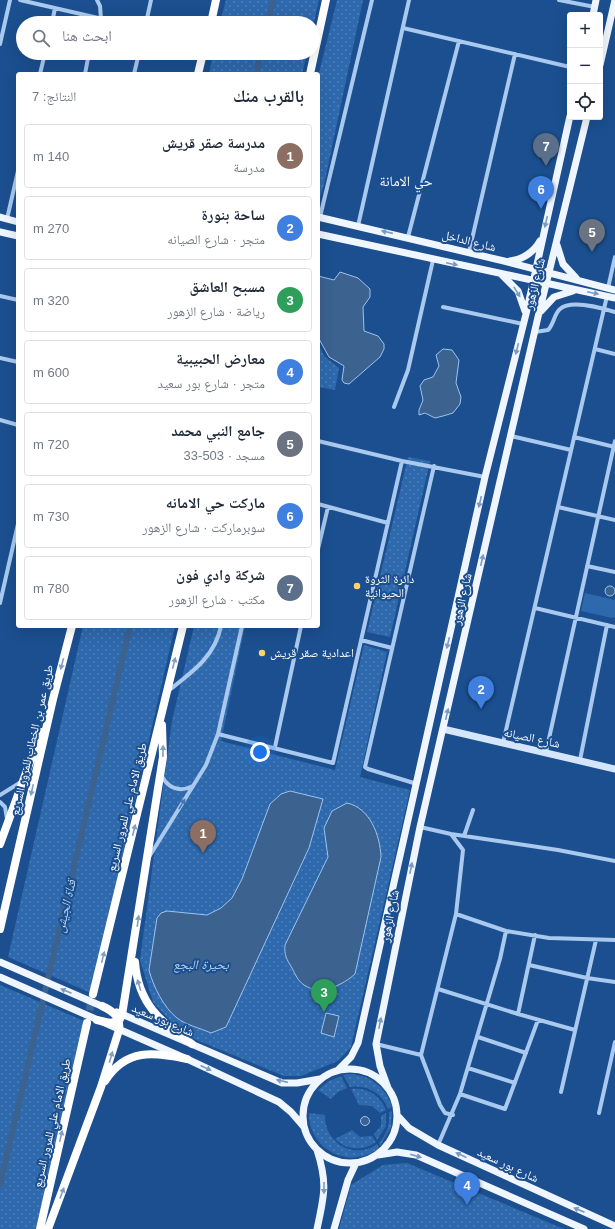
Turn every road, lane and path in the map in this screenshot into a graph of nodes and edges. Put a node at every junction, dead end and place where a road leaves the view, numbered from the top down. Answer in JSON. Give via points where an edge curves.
{"nodes":[{"id":1,"x":10,"y":0,"type":"edge"},
{"id":2,"x":20,"y":0,"type":"edge"},
{"id":3,"x":97,"y":0,"type":"edge"},
{"id":4,"x":151,"y":0,"type":"edge"},
{"id":5,"x":216,"y":0,"type":"edge"},
{"id":6,"x":372,"y":0,"type":"edge"},
{"id":7,"x":409,"y":0,"type":"edge"},
{"id":8,"x":560,"y":0,"type":"edge"},
{"id":9,"x":615,"y":0,"type":"edge"},
{"id":10,"x":325,"y":3,"type":"edge"},
{"id":11,"x":594,"y":7,"type":"edge"},
{"id":12,"x":55,"y":8,"type":"junction"},
{"id":13,"x":53,"y":16,"type":"edge"},
{"id":14,"x":90,"y":16,"type":"edge"},
{"id":15,"x":99,"y":16,"type":"edge"},
{"id":16,"x":148,"y":16,"type":"edge"},
{"id":17,"x":213,"y":16,"type":"edge"},
{"id":18,"x":320,"y":27,"type":"edge"},
{"id":19,"x":403,"y":28,"type":"junction"},
{"id":20,"x":459,"y":41,"type":"junction"},
{"id":21,"x":0,"y":44,"type":"edge"},
{"id":22,"x":603,"y":52,"type":"edge"},
{"id":23,"x":515,"y":54,"type":"junction"},
{"id":24,"x":43,"y":60,"type":"edge"},
{"id":25,"x":88,"y":60,"type":"edge"},
{"id":26,"x":137,"y":60,"type":"edge"},
{"id":27,"x":201,"y":60,"type":"edge"},
{"id":28,"x":313,"y":60,"type":"edge"},
{"id":29,"x":567,"y":66,"type":"edge"},
{"id":30,"x":40,"y":72,"type":"edge"},
{"id":31,"x":85,"y":72,"type":"edge"},
{"id":32,"x":134,"y":72,"type":"edge"},
{"id":33,"x":198,"y":72,"type":"edge"},
{"id":34,"x":310,"y":72,"type":"edge"},
{"id":35,"x":569,"y":120,"type":"edge"},
{"id":36,"x":586,"y":120,"type":"edge"},
{"id":37,"x":16,"y":178,"type":"edge"},
{"id":38,"x":320,"y":213,"type":"edge"},
{"id":39,"x":320,"y":217,"type":"edge"},
{"id":40,"x":4,"y":218,"type":"edge"},
{"id":41,"x":16,"y":221,"type":"edge"},
{"id":42,"x":358,"y":226,"type":"junction"},
{"id":43,"x":0,"y":232,"type":"edge"},
{"id":44,"x":320,"y":234,"type":"edge"},
{"id":45,"x":16,"y":236,"type":"edge"},
{"id":46,"x":543,"y":236,"type":"junction"},
{"id":47,"x":408,"y":237,"type":"junction"},
{"id":48,"x":557,"y":239,"type":"junction"},
{"id":49,"x":469,"y":252,"type":"junction"},
{"id":50,"x":484,"y":256,"type":"junction"},
{"id":51,"x":615,"y":257,"type":"edge"},
{"id":52,"x":433,"y":260,"type":"junction"},
{"id":53,"x":504,"y":261,"type":"junction"},
{"id":54,"x":536,"y":269,"type":"junction"},
{"id":55,"x":482,"y":270,"type":"junction"},
{"id":56,"x":549,"y":272,"type":"junction"},
{"id":57,"x":501,"y":274,"type":"junction"},
{"id":58,"x":613,"y":276,"type":"edge"},
{"id":59,"x":533,"y":281,"type":"junction"},
{"id":60,"x":582,"y":281,"type":"junction"},
{"id":61,"x":546,"y":284,"type":"junction"},
{"id":62,"x":611,"y":289,"type":"edge"},
{"id":63,"x":579,"y":290,"type":"junction"},
{"id":64,"x":0,"y":296,"type":"edge"},
{"id":65,"x":607,"y":296,"type":"junction"},
{"id":66,"x":615,"y":298,"type":"edge"},
{"id":67,"x":16,"y":300,"type":"edge"},
{"id":68,"x":443,"y":307,"type":"dead end"},
{"id":69,"x":604,"y":309,"type":"junction"},
{"id":70,"x":615,"y":312,"type":"edge"},
{"id":71,"x":526,"y":314,"type":"junction"},
{"id":72,"x":538,"y":317,"type":"junction"},
{"id":73,"x":523,"y":324,"type":"junction"},
{"id":74,"x":535,"y":332,"type":"junction"},
{"id":75,"x":595,"y":349,"type":"junction"},
{"id":76,"x":615,"y":354,"type":"edge"},
{"id":77,"x":0,"y":358,"type":"edge"},
{"id":78,"x":16,"y":362,"type":"edge"},
{"id":79,"x":394,"y":407,"type":"dead end"},
{"id":80,"x":0,"y":420,"type":"edge"},
{"id":81,"x":16,"y":424,"type":"edge"},
{"id":82,"x":511,"y":436,"type":"junction"},
{"id":83,"x":574,"y":437,"type":"junction"},
{"id":84,"x":320,"y":441,"type":"edge"},
{"id":85,"x":615,"y":441,"type":"edge"},
{"id":86,"x":614,"y":447,"type":"edge"},
{"id":87,"x":571,"y":450,"type":"junction"},
{"id":88,"x":402,"y":461,"type":"junction"},
{"id":89,"x":434,"y":466,"type":"junction"},
{"id":90,"x":485,"y":477,"type":"junction"},
{"id":91,"x":320,"y":505,"type":"edge"},
{"id":92,"x":328,"y":507,"type":"junction"},
{"id":93,"x":558,"y":507,"type":"junction"},
{"id":94,"x":599,"y":516,"type":"junction"},
{"id":95,"x":615,"y":520,"type":"edge"},
{"id":96,"x":388,"y":523,"type":"junction"},
{"id":97,"x":16,"y":533,"type":"edge"},
{"id":98,"x":320,"y":541,"type":"edge"},
{"id":99,"x":587,"y":566,"type":"junction"},
{"id":100,"x":615,"y":572,"type":"edge"},
{"id":101,"x":0,"y":603,"type":"edge"},
{"id":102,"x":535,"y":608,"type":"junction"},
{"id":103,"x":576,"y":618,"type":"junction"},
{"id":104,"x":607,"y":625,"type":"junction"},
{"id":105,"x":615,"y":627,"type":"edge"},
{"id":106,"x":71,"y":628,"type":"edge"},
{"id":107,"x":183,"y":628,"type":"edge"},
{"id":108,"x":220,"y":628,"type":"edge"},
{"id":109,"x":242,"y":628,"type":"edge"},
{"id":110,"x":301,"y":628,"type":"edge"},
{"id":111,"x":361,"y":640,"type":"junction"},
{"id":112,"x":392,"y":648,"type":"junction"},
{"id":113,"x":167,"y":691,"type":"junction"},
{"id":114,"x":53,"y":699,"type":"junction"},
{"id":115,"x":162,"y":715,"type":"junction"},
{"id":116,"x":443,"y":729,"type":"junction"},
{"id":117,"x":218,"y":734,"type":"junction"},
{"id":118,"x":503,"y":743,"type":"junction"},
{"id":119,"x":275,"y":748,"type":"junction"},
{"id":120,"x":546,"y":752,"type":"junction"},
{"id":121,"x":580,"y":760,"type":"junction"},
{"id":122,"x":615,"y":769,"type":"edge"},
{"id":123,"x":160,"y":774,"type":"junction"},
{"id":124,"x":23,"y":781,"type":"junction"},
{"id":125,"x":417,"y":784,"type":"junction"},
{"id":126,"x":193,"y":786,"type":"junction"},
{"id":127,"x":429,"y":787,"type":"junction"},
{"id":128,"x":0,"y":795,"type":"edge"},
{"id":129,"x":0,"y":802,"type":"edge"},
{"id":130,"x":473,"y":810,"type":"dead end"},
{"id":131,"x":8,"y":822,"type":"junction"},
{"id":132,"x":420,"y":827,"type":"junction"},
{"id":133,"x":451,"y":834,"type":"junction"},
{"id":134,"x":464,"y":836,"type":"junction"},
{"id":135,"x":0,"y":844,"type":"edge"},
{"id":136,"x":147,"y":861,"type":"junction"},
{"id":137,"x":615,"y":861,"type":"edge"},
{"id":138,"x":456,"y":914,"type":"junction"},
{"id":139,"x":0,"y":929,"type":"edge"},
{"id":140,"x":506,"y":931,"type":"junction"},
{"id":141,"x":535,"y":935,"type":"junction"},
{"id":142,"x":596,"y":940,"type":"junction"},
{"id":143,"x":615,"y":940,"type":"edge"},
{"id":144,"x":134,"y":949,"type":"junction"},
{"id":145,"x":0,"y":962,"type":"edge"},
{"id":146,"x":529,"y":965,"type":"junction"},
{"id":147,"x":0,"y":977,"type":"edge"},
{"id":148,"x":587,"y":978,"type":"junction"},
{"id":149,"x":615,"y":982,"type":"edge"},
{"id":150,"x":438,"y":989,"type":"junction"},
{"id":151,"x":94,"y":994,"type":"tunnel mouth"},
{"id":152,"x":487,"y":1003,"type":"junction"},
{"id":153,"x":102,"y":1006,"type":"joint"},
{"id":154,"x":518,"y":1014,"type":"junction"},
{"id":155,"x":97,"y":1020,"type":"joint"},
{"id":156,"x":117,"y":1020,"type":"junction"},
{"id":157,"x":538,"y":1020,"type":"junction"},
{"id":158,"x":87,"y":1023,"type":"tunnel mouth"},
{"id":159,"x":575,"y":1030,"type":"junction"},
{"id":160,"x":478,"y":1037,"type":"junction"},
{"id":161,"x":615,"y":1042,"type":"edge"},
{"id":162,"x":192,"y":1044,"type":"junction"},
{"id":163,"x":376,"y":1044,"type":"junction"},
{"id":164,"x":526,"y":1053,"type":"junction"},
{"id":165,"x":421,"y":1055,"type":"junction"},
{"id":166,"x":187,"y":1059,"type":"junction"},
{"id":167,"x":468,"y":1068,"type":"junction"},
{"id":168,"x":339,"y":1069,"type":"junction"},
{"id":169,"x":320,"y":1079,"type":"junction"},
{"id":170,"x":515,"y":1083,"type":"junction"},
{"id":171,"x":102,"y":1087,"type":"junction"},
{"id":172,"x":388,"y":1088,"type":"junction"},
{"id":173,"x":561,"y":1092,"type":"dead end"},
{"id":174,"x":460,"y":1094,"type":"junction"},
{"id":175,"x":599,"y":1112,"type":"dead end"},
{"id":176,"x":398,"y":1115,"type":"junction"},
{"id":177,"x":452,"y":1115,"type":"junction"},
{"id":178,"x":304,"y":1127,"type":"junction"},
{"id":179,"x":438,"y":1145,"type":"junction"},
{"id":180,"x":317,"y":1150,"type":"junction"},
{"id":181,"x":378,"y":1155,"type":"junction"},
{"id":182,"x":356,"y":1163,"type":"junction"},
{"id":183,"x":615,"y":1226,"type":"edge"},
{"id":184,"x":40,"y":1229,"type":"edge"},
{"id":185,"x":48,"y":1229,"type":"edge"},
{"id":186,"x":317,"y":1229,"type":"edge"},
{"id":187,"x":334,"y":1229,"type":"edge"},
{"id":188,"x":584,"y":1229,"type":"edge"}],
"edges":[{"from":1,"to":21,"type":"street"},
{"from":2,"to":12,"type":"street"},
{"from":3,"to":15,"type":"street","via":[[100,6]]},
{"from":4,"to":16,"type":"street"},
{"from":5,"to":17,"type":"highway"},
{"from":6,"to":38,"type":"street"},
{"from":7,"to":19,"type":"street"},
{"from":8,"to":11,"type":"street"},
{"from":9,"to":22,"type":"main road"},
{"from":10,"to":18,"type":"highway"},
{"from":12,"to":13,"type":"street"},
{"from":12,"to":14,"type":"street"},
{"from":19,"to":20,"type":"street"},
{"from":19,"to":42,"type":"street"},
{"from":20,"to":23,"type":"street"},
{"from":20,"to":47,"type":"street"},
{"from":23,"to":29,"type":"street"},
{"from":23,"to":49,"type":"street"},
{"from":24,"to":30,"type":"street"},
{"from":25,"to":31,"type":"street"},
{"from":26,"to":32,"type":"street"},
{"from":27,"to":33,"type":"highway"},
{"from":28,"to":34,"type":"highway"},
{"from":35,"to":46,"type":"main road","name":"شارع الزهور","one_way":true},
{"from":36,"to":48,"type":"main road","name":"شارع الزهور"},
{"from":37,"to":40,"type":"street"},
{"from":39,"to":42,"type":"main road","name":"شارع الداخل"},
{"from":40,"to":41,"type":"main road"},
{"from":47,"to":42,"type":"main road","name":"شارع الداخل","one_way":true},
{"from":43,"to":45,"type":"main road"},
{"from":44,"to":52,"type":"main road","name":"شارع الداخل"},
{"from":46,"to":53,"type":"main road","via":[[528,255]]},
{"from":46,"to":54,"type":"main road","name":"شارع الزهور"},
{"from":47,"to":49,"type":"main road","name":"شارع الداخل"},
{"from":48,"to":56,"type":"main road","name":"شارع الزهور"},
{"from":48,"to":60,"type":"main road","via":[[559,256],[563,264]]},
{"from":49,"to":50,"type":"main road","name":"شارع الداخل"},
{"from":50,"to":53,"type":"main road","name":"شارع الداخل"},
{"from":50,"to":55,"type":"main road"},
{"from":51,"to":58,"type":"street"},
{"from":52,"to":55,"type":"main road","name":"شارع الداخل","one_way":true},
{"from":52,"to":79,"type":"street","via":[[408,370]]},
{"from":53,"to":54,"type":"main road","name":"شارع الداخل"},
{"from":54,"to":56,"type":"main road","name":"شارع الداخل"},
{"from":54,"to":59,"type":"main road","name":"شارع الزهور"},
{"from":55,"to":57,"type":"main road","name":"شارع الداخل"},
{"from":56,"to":60,"type":"main road","name":"شارع الداخل"},
{"from":56,"to":61,"type":"main road","name":"شارع الزهور"},
{"from":57,"to":59,"type":"main road","name":"شارع الداخل"},
{"from":57,"to":71,"type":"main road","one_way":true,"via":[[518,291]]},
{"from":58,"to":62,"type":"street"},
{"from":59,"to":61,"type":"main road","name":"شارع الداخل"},
{"from":59,"to":71,"type":"main road","name":"شارع الزهور"},
{"from":60,"to":62,"type":"main road","name":"شارع الداخل"},
{"from":61,"to":63,"type":"main road","name":"شارع الداخل"},
{"from":61,"to":72,"type":"main road","name":"شارع الزهور"},
{"from":63,"to":65,"type":"main road","name":"شارع الداخل","one_way":true},
{"from":63,"to":72,"type":"main road","via":[[554,297]]},
{"from":64,"to":67,"type":"street"},
{"from":65,"to":66,"type":"main road","name":"شارع الداخل"},
{"from":65,"to":69,"type":"street"},
{"from":68,"to":73,"type":"street"},
{"from":69,"to":70,"type":"street"},
{"from":69,"to":74,"type":"street","via":[[568,305],[556,313],[548,330]]},
{"from":69,"to":75,"type":"street"},
{"from":71,"to":73,"type":"main road","name":"شارع الزهور"},
{"from":72,"to":74,"type":"main road","name":"شارع الزهور"},
{"from":73,"to":90,"type":"main road","name":"شارع الزهور","one_way":true},
{"from":74,"to":82,"type":"main road","name":"شارع الزهور"},
{"from":75,"to":76,"type":"street"},
{"from":75,"to":83,"type":"street"},
{"from":77,"to":78,"type":"street"},
{"from":80,"to":81,"type":"street"},
{"from":82,"to":87,"type":"street"},
{"from":116,"to":82,"type":"main road","name":"شارع الزهور","one_way":true},
{"from":83,"to":86,"type":"street"},
{"from":83,"to":87,"type":"street"},
{"from":84,"to":88,"type":"street"},
{"from":85,"to":86,"type":"street"},
{"from":86,"to":94,"type":"street"},
{"from":87,"to":93,"type":"street"},
{"from":88,"to":89,"type":"street"},
{"from":88,"to":96,"type":"street"},
{"from":89,"to":90,"type":"street"},
{"from":89,"to":112,"type":"street"},
{"from":90,"to":125,"type":"main road","name":"شارع الزهور","one_way":true},
{"from":91,"to":92,"type":"street"},
{"from":92,"to":96,"type":"street"},
{"from":92,"to":98,"type":"street"},
{"from":93,"to":94,"type":"street"},
{"from":93,"to":102,"type":"street"},
{"from":94,"to":95,"type":"street"},
{"from":94,"to":99,"type":"street"},
{"from":96,"to":111,"type":"street"},
{"from":97,"to":101,"type":"street"},
{"from":99,"to":100,"type":"street"},
{"from":99,"to":103,"type":"street"},
{"from":102,"to":103,"type":"street"},
{"from":102,"to":118,"type":"street"},
{"from":103,"to":104,"type":"street"},
{"from":103,"to":120,"type":"street"},
{"from":104,"to":105,"type":"street"},
{"from":104,"to":121,"type":"street"},
{"from":106,"to":114,"type":"highway","name":"طريق عمر بن الخطاب للمرور السريع","one_way":true},
{"from":113,"to":107,"type":"highway","name":"طريق الامام علي للمرور السريع","one_way":true},
{"from":108,"to":113,"type":"street","via":[[205,660]]},
{"from":109,"to":117,"type":"street"},
{"from":110,"to":119,"type":"street"},
{"from":111,"to":112,"type":"street"},
{"from":111,"to":119,"type":"street","via":[[333,763]]},
{"from":112,"to":125,"type":"street","via":[[366,767]]},
{"from":113,"to":115,"type":"highway","name":"طريق الامام علي للمرور السريع"},
{"from":114,"to":124,"type":"highway"},
{"from":114,"to":139,"type":"highway","name":"طريق عمر بن الخطاب للمرور السريع","one_way":true},
{"from":123,"to":115,"type":"highway","one_way":true,"via":[[163,753]]},
{"from":151,"to":115,"type":"highway","name":"طريق الامام علي للمرور السريع","one_way":true},
{"from":116,"to":118,"type":"street","name":"شارع الصيانه"},
{"from":116,"to":127,"type":"main road","name":"شارع الزهور"},
{"from":117,"to":119,"type":"street"},
{"from":117,"to":126,"type":"street","via":[[206,765]]},
{"from":118,"to":120,"type":"street","name":"شارع الصيانه"},
{"from":120,"to":121,"type":"street","name":"شارع الصيانه"},
{"from":121,"to":122,"type":"street","name":"شارع الصيانه"},
{"from":123,"to":126,"type":"street","via":[[177,790]]},
{"from":123,"to":136,"type":"highway"},
{"from":124,"to":128,"type":"street"},
{"from":124,"to":131,"type":"highway"},
{"from":125,"to":127,"type":"main road"},
{"from":125,"to":168,"type":"main road","name":"شارع الزهور","via":[[358,1043],[351,1057]]},
{"from":136,"to":126,"type":"street","one_way":true},
{"from":127,"to":132,"type":"main road","name":"شارع الزهور"},
{"from":129,"to":131,"type":"street","via":[[5,808]]},
{"from":130,"to":134,"type":"street"},
{"from":131,"to":135,"type":"highway"},
{"from":132,"to":133,"type":"street"},
{"from":163,"to":132,"type":"main road","name":"شارع الزهور","one_way":true},
{"from":133,"to":134,"type":"street"},
{"from":133,"to":138,"type":"street","via":[[463,850]]},
{"from":134,"to":137,"type":"street"},
{"from":144,"to":136,"type":"highway","one_way":true},
{"from":138,"to":140,"type":"street"},
{"from":138,"to":150,"type":"street"},
{"from":140,"to":141,"type":"street"},
{"from":140,"to":152,"type":"street"},
{"from":141,"to":142,"type":"street"},
{"from":141,"to":146,"type":"street"},
{"from":142,"to":143,"type":"street"},
{"from":142,"to":148,"type":"street"},
{"from":144,"to":156,"type":"highway"},
{"from":162,"to":144,"type":"highway","one_way":true,"via":[[163,1022],[147,1003],[137,979]]},
{"from":153,"to":145,"type":"main road","one_way":true},
{"from":146,"to":148,"type":"street"},
{"from":146,"to":154,"type":"street"},
{"from":147,"to":155,"type":"main road"},
{"from":148,"to":149,"type":"street"},
{"from":148,"to":159,"type":"street"},
{"from":150,"to":152,"type":"street"},
{"from":150,"to":165,"type":"street"},
{"from":152,"to":154,"type":"street"},
{"from":152,"to":160,"type":"street"},
{"from":153,"to":156,"type":"highway"},
{"from":154,"to":157,"type":"street"},
{"from":155,"to":156,"type":"highway","via":[[108,1023]]},
{"from":156,"to":162,"type":"main road","name":"شارع بور سعيد"},
{"from":156,"to":166,"type":"main road"},
{"from":171,"to":156,"type":"highway","one_way":true},
{"from":157,"to":159,"type":"street"},
{"from":157,"to":164,"type":"street"},
{"from":184,"to":158,"type":"highway","name":"طريق الامام علي للمرور السريع","one_way":true},
{"from":159,"to":173,"type":"street"},
{"from":160,"to":164,"type":"street"},
{"from":160,"to":167,"type":"street"},
{"from":161,"to":175,"type":"street"},
{"from":169,"to":162,"type":"main road","name":"شارع بور سعيد","one_way":true,"via":[[282,1083]]},
{"from":163,"to":165,"type":"street"},
{"from":163,"to":172,"type":"main road","name":"شارع الزهور"},
{"from":164,"to":170,"type":"street"},
{"from":165,"to":177,"type":"street","via":[[440,1105],[445,1113]]},
{"from":166,"to":171,"type":"highway","via":[[163,1054],[131,1057],[117,1067]]},
{"from":166,"to":178,"type":"main road","one_way":true,"via":[[279,1102]]},
{"from":167,"to":170,"type":"street"},
{"from":167,"to":174,"type":"street"},
{"from":168,"to":169,"type":"main road"},
{"from":168,"to":172,"type":"main road","via":[[353,1068],[366,1071]]},
{"from":169,"to":178,"type":"main road","via":[[311,1088],[305,1100],[302,1113]]},
{"from":170,"to":174,"type":"street","via":[[505,1109]]},
{"from":185,"to":171,"type":"highway","one_way":true},
{"from":172,"to":176,"type":"main road","via":[[395,1101]]},
{"from":174,"to":177,"type":"street"},
{"from":176,"to":179,"type":"main road","name":"شارع بور سعيد","via":[[409,1128]]},
{"from":176,"to":181,"type":"main road","via":[[395,1130],[388,1144]]},
{"from":177,"to":179,"type":"street"},
{"from":178,"to":180,"type":"main road"},
{"from":183,"to":179,"type":"main road","name":"شارع بور سعيد","one_way":true},
{"from":180,"to":182,"type":"main road","via":[[335,1161]]},
{"from":180,"to":186,"type":"main road","one_way":true,"via":[[325,1190]]},
{"from":181,"to":182,"type":"main road"},
{"from":181,"to":188,"type":"main road","one_way":true,"via":[[397,1152],[416,1155]]},
{"from":182,"to":187,"type":"main road","via":[[348,1180]]}]}
